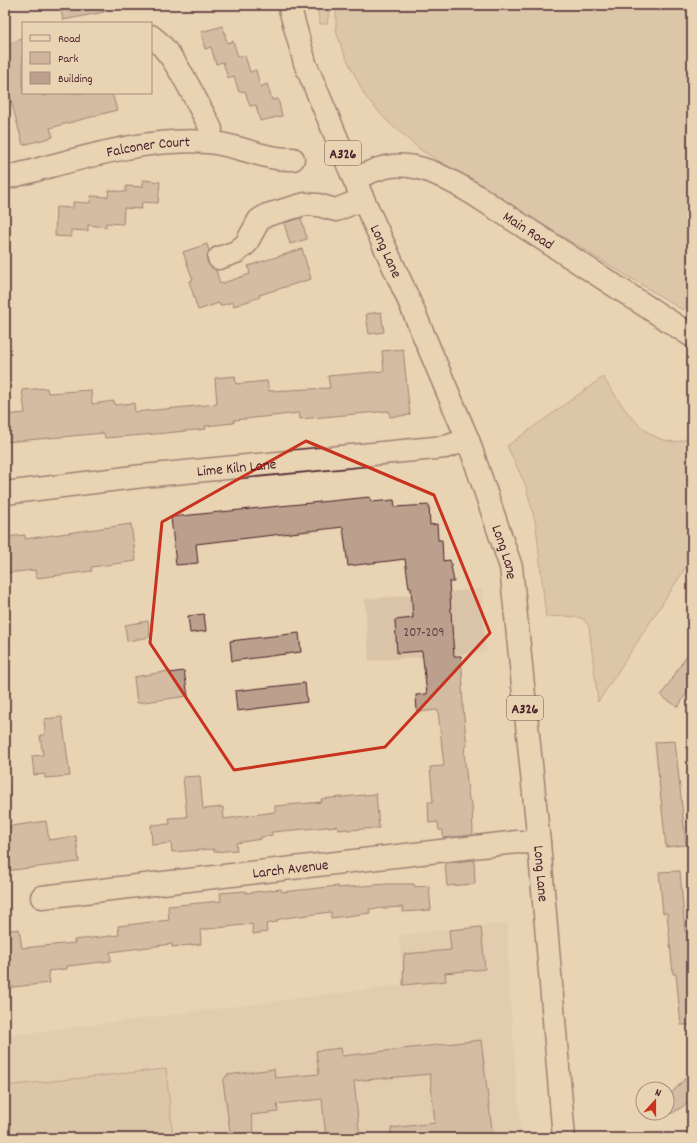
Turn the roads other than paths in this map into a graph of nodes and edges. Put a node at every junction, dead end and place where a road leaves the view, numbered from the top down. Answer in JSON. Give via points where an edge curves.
{"nodes":[{"id":1,"x":289,"y":5,"type":"edge"},
{"id":2,"x":152,"y":37,"type":"edge"},
{"id":3,"x":208,"y":142,"type":"junction"},
{"id":4,"x":293,"y":159,"type":"dead end"},
{"id":5,"x":5,"y":178,"type":"edge"},
{"id":6,"x":354,"y":179,"type":"junction"},
{"id":7,"x":363,"y":199,"type":"junction"},
{"id":8,"x":219,"y":258,"type":"dead end"},
{"id":9,"x":692,"y":336,"type":"edge"},
{"id":10,"x":468,"y":440,"type":"junction"},
{"id":11,"x":5,"y":493,"type":"edge"},
{"id":12,"x":539,"y":844,"type":"junction"},
{"id":13,"x":42,"y":897,"type":"dead end"},
{"id":14,"x":564,"y":1138,"type":"edge"}],
"edges":[{"from":1,"to":6,"type":"street","name":"Long Lane","number":"A326","via":[[305,63]]},
{"from":2,"to":3,"type":"street","via":[[167,53],[206,119],[211,129]]},
{"from":3,"to":4,"type":"street","name":"Falconer Court","via":[[274,158]]},
{"from":3,"to":5,"type":"street","name":"Falconer Court","via":[[164,142],[119,150]]},
{"from":6,"to":7,"type":"street","name":"Long Lane","number":"A326"},
{"from":6,"to":9,"type":"street","name":"Main Road","via":[[386,167],[401,166],[438,174],[472,193]]},
{"from":7,"to":8,"type":"street","via":[[336,210],[305,204],[267,215],[259,220],[246,244],[236,252]]},
{"from":7,"to":10,"type":"street","name":"Long Lane","number":"A326","via":[[408,296]]},
{"from":10,"to":11,"type":"street","name":"Lime Kiln Lane","via":[[445,447],[143,476]]},
{"from":10,"to":12,"type":"street","name":"Long Lane","number":"A326","via":[[512,567]]},
{"from":12,"to":13,"type":"street","name":"Larch Avenue","via":[[518,842]]},
{"from":12,"to":14,"type":"street","name":"Long Lane","number":"A326"}]}
